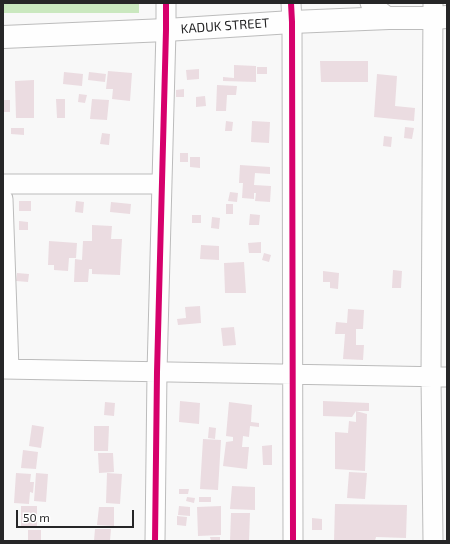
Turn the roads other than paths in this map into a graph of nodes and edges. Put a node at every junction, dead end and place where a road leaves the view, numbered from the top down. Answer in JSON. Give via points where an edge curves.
{"nodes":[{"id":1,"x":166,"y":3,"type":"edge"},
{"id":2,"x":370,"y":3,"type":"edge"},
{"id":3,"x":292,"y":12,"type":"edge"},
{"id":4,"x":437,"y":13,"type":"edge"},
{"id":5,"x":389,"y":18,"type":"junction"},
{"id":6,"x":166,"y":30,"type":"junction"},
{"id":7,"x":3,"y":36,"type":"edge"},
{"id":8,"x":3,"y":184,"type":"edge"},
{"id":9,"x":162,"y":184,"type":"junction"},
{"id":10,"x":3,"y":199,"type":"edge"},
{"id":11,"x":6,"y":369,"type":"edge"},
{"id":12,"x":157,"y":372,"type":"junction"},
{"id":13,"x":292,"y":375,"type":"junction"},
{"id":14,"x":439,"y":377,"type":"edge"},
{"id":15,"x":155,"y":541,"type":"edge"},
{"id":16,"x":293,"y":541,"type":"edge"},
{"id":17,"x":433,"y":541,"type":"edge"}],
"edges":[{"from":1,"to":6,"type":"street"},
{"from":2,"to":5,"type":"street"},
{"from":3,"to":5,"type":"street","name":"KADUK STREET"},
{"from":3,"to":6,"type":"street","name":"KADUK STREET"},
{"from":3,"to":13,"type":"street"},
{"from":4,"to":5,"type":"street","name":"KADUK STREET"},
{"from":4,"to":14,"type":"street"},
{"from":6,"to":7,"type":"street","name":"KADUK STREET"},
{"from":6,"to":9,"type":"street"},
{"from":8,"to":9,"type":"street"},
{"from":9,"to":12,"type":"street"},
{"from":10,"to":11,"type":"street"},
{"from":11,"to":12,"type":"street"},
{"from":12,"to":13,"type":"street"},
{"from":12,"to":15,"type":"street"},
{"from":13,"to":14,"type":"street"},
{"from":13,"to":16,"type":"street"},
{"from":14,"to":17,"type":"street"}]}
